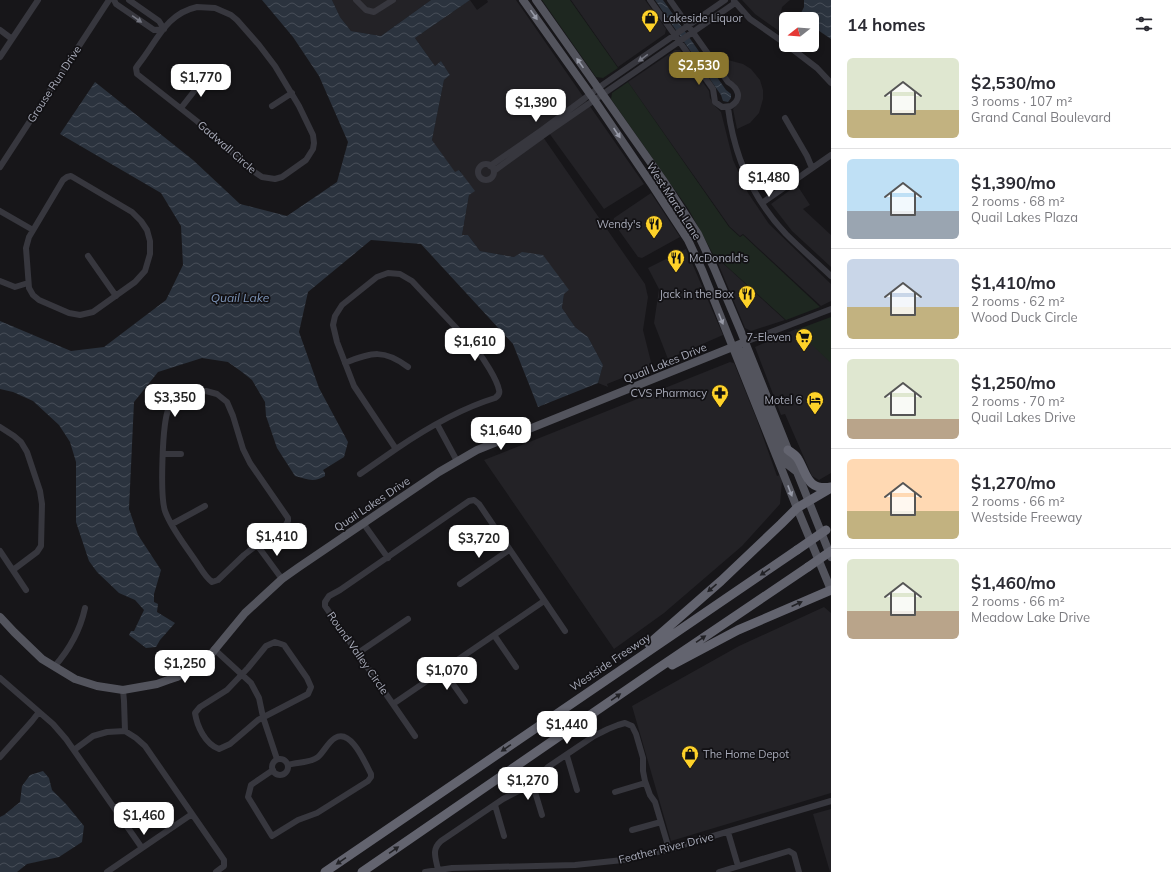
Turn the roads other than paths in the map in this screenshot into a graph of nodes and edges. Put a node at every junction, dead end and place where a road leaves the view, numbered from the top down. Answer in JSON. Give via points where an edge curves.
{"nodes":[{"id":1,"x":38,"y":0,"type":"edge"},
{"id":2,"x":109,"y":0,"type":"edge"},
{"id":3,"x":114,"y":0,"type":"edge"},
{"id":4,"x":129,"y":0,"type":"edge"},
{"id":5,"x":356,"y":0,"type":"edge"},
{"id":6,"x":393,"y":0,"type":"edge"},
{"id":7,"x":523,"y":0,"type":"edge"},
{"id":8,"x":536,"y":0,"type":"edge"},
{"id":9,"x":650,"y":0,"type":"edge"},
{"id":10,"x":670,"y":0,"type":"edge"},
{"id":11,"x":725,"y":0,"type":"edge"},
{"id":12,"x":734,"y":2,"type":"edge"},
{"id":13,"x":688,"y":26,"type":"junction"},
{"id":14,"x":164,"y":29,"type":"junction"},
{"id":15,"x":0,"y":30,"type":"edge"},
{"id":16,"x":693,"y":32,"type":"junction"},
{"id":17,"x":674,"y":35,"type":"junction"},
{"id":18,"x":12,"y":39,"type":"junction"},
{"id":19,"x":779,"y":39,"type":"edge"},
{"id":20,"x":679,"y":41,"type":"junction"},
{"id":21,"x":797,"y":52,"type":"edge"},
{"id":22,"x":0,"y":57,"type":"edge"},
{"id":23,"x":206,"y":76,"type":"dead end"},
{"id":24,"x":614,"y":78,"type":"junction"},
{"id":25,"x":831,"y":83,"type":"edge"},
{"id":26,"x":618,"y":84,"type":"junction"},
{"id":27,"x":600,"y":92,"type":"junction"},
{"id":28,"x":292,"y":93,"type":"junction"},
{"id":29,"x":592,"y":97,"type":"junction"},
{"id":30,"x":272,"y":106,"type":"dead end"},
{"id":31,"x":181,"y":108,"type":"junction"},
{"id":32,"x":728,"y":108,"type":"junction"},
{"id":33,"x":785,"y":118,"type":"dead end"},
{"id":34,"x":831,"y":155,"type":"edge"},
{"id":35,"x":0,"y":165,"type":"edge"},
{"id":36,"x":492,"y":168,"type":"dead end"},
{"id":37,"x":812,"y":168,"type":"junction"},
{"id":38,"x":762,"y":203,"type":"junction"},
{"id":39,"x":0,"y":211,"type":"edge"},
{"id":40,"x":33,"y":230,"type":"junction"},
{"id":41,"x":88,"y":256,"type":"dead end"},
{"id":42,"x":831,"y":276,"type":"edge"},
{"id":43,"x":0,"y":281,"type":"edge"},
{"id":44,"x":28,"y":283,"type":"junction"},
{"id":45,"x":116,"y":296,"type":"junction"},
{"id":46,"x":831,"y":309,"type":"edge"},
{"id":47,"x":744,"y":342,"type":"junction"},
{"id":48,"x":733,"y":347,"type":"junction"},
{"id":49,"x":345,"y":363,"type":"junction"},
{"id":50,"x":408,"y":367,"type":"dead end"},
{"id":51,"x":437,"y":424,"type":"junction"},
{"id":52,"x":0,"y":428,"type":"edge"},
{"id":53,"x":396,"y":449,"type":"junction"},
{"id":54,"x":788,"y":450,"type":"junction"},
{"id":55,"x":164,"y":454,"type":"junction"},
{"id":56,"x":181,"y":454,"type":"dead end"},
{"id":57,"x":457,"y":461,"type":"junction"},
{"id":58,"x":797,"y":472,"type":"junction"},
{"id":59,"x":360,"y":474,"type":"dead end"},
{"id":60,"x":831,"y":487,"type":"edge"},
{"id":61,"x":809,"y":500,"type":"junction"},
{"id":62,"x":205,"y":506,"type":"dead end"},
{"id":63,"x":797,"y":508,"type":"junction"},
{"id":64,"x":363,"y":523,"type":"junction"},
{"id":65,"x":172,"y":524,"type":"junction"},
{"id":66,"x":829,"y":529,"type":"edge"},
{"id":67,"x":257,"y":546,"type":"junction"},
{"id":68,"x":509,"y":550,"type":"junction"},
{"id":69,"x":0,"y":551,"type":"edge"},
{"id":70,"x":831,"y":552,"type":"edge"},
{"id":71,"x":831,"y":557,"type":"edge"},
{"id":72,"x":388,"y":558,"type":"junction"},
{"id":73,"x":13,"y":570,"type":"junction"},
{"id":74,"x":282,"y":579,"type":"junction"},
{"id":75,"x":460,"y":584,"type":"dead end"},
{"id":76,"x":26,"y":590,"type":"dead end"},
{"id":77,"x":831,"y":590,"type":"edge"},
{"id":78,"x":544,"y":601,"type":"junction"},
{"id":79,"x":85,"y":608,"type":"dead end"},
{"id":80,"x":0,"y":616,"type":"edge"},
{"id":81,"x":408,"y":619,"type":"dead end"},
{"id":82,"x":565,"y":631,"type":"dead end"},
{"id":83,"x":494,"y":635,"type":"junction"},
{"id":84,"x":214,"y":650,"type":"junction"},
{"id":85,"x":358,"y":653,"type":"junction"},
{"id":86,"x":54,"y":667,"type":"junction"},
{"id":87,"x":516,"y":667,"type":"dead end"},
{"id":88,"x":657,"y":669,"type":"junction"},
{"id":89,"x":443,"y":670,"type":"junction"},
{"id":90,"x":619,"y":670,"type":"junction"},
{"id":91,"x":242,"y":674,"type":"junction"},
{"id":92,"x":0,"y":678,"type":"edge"},
{"id":93,"x":123,"y":690,"type":"junction"},
{"id":94,"x":466,"y":701,"type":"dead end"},
{"id":95,"x":393,"y":704,"type":"junction"},
{"id":96,"x":39,"y":712,"type":"junction"},
{"id":97,"x":263,"y":717,"type":"junction"},
{"id":98,"x":125,"y":731,"type":"junction"},
{"id":99,"x":415,"y":736,"type":"dead end"},
{"id":100,"x":74,"y":750,"type":"junction"},
{"id":101,"x":567,"y":756,"type":"junction"},
{"id":102,"x":0,"y":757,"type":"edge"},
{"id":103,"x":277,"y":759,"type":"junction"},
{"id":104,"x":288,"y":765,"type":"junction"},
{"id":105,"x":273,"y":770,"type":"junction"},
{"id":106,"x":532,"y":782,"type":"junction"},
{"id":107,"x":645,"y":783,"type":"junction"},
{"id":108,"x":577,"y":790,"type":"dead end"},
{"id":109,"x":615,"y":792,"type":"dead end"},
{"id":110,"x":831,"y":801,"type":"edge"},
{"id":111,"x":495,"y":805,"type":"junction"},
{"id":112,"x":192,"y":814,"type":"junction"},
{"id":113,"x":542,"y":815,"type":"dead end"},
{"id":114,"x":661,"y":822,"type":"junction"},
{"id":115,"x":632,"y":830,"type":"dead end"},
{"id":116,"x":728,"y":832,"type":"junction"},
{"id":117,"x":504,"y":836,"type":"dead end"},
{"id":118,"x":142,"y":848,"type":"junction"},
{"id":119,"x":669,"y":849,"type":"junction"},
{"id":120,"x":738,"y":866,"type":"junction"},
{"id":121,"x":492,"y":869,"type":"edge"},
{"id":122,"x":544,"y":869,"type":"edge"},
{"id":123,"x":438,"y":870,"type":"junction"},
{"id":124,"x":107,"y":872,"type":"edge"},
{"id":125,"x":216,"y":872,"type":"edge"},
{"id":126,"x":325,"y":872,"type":"edge"},
{"id":127,"x":362,"y":872,"type":"edge"},
{"id":128,"x":425,"y":872,"type":"edge"},
{"id":129,"x":719,"y":872,"type":"edge"},
{"id":130,"x":799,"y":872,"type":"edge"}],
"edges":[{"from":1,"to":18,"type":"street"},
{"from":2,"to":35,"type":"street","name":"Grouse Run Drive"},
{"from":3,"to":14,"type":"street","one_way":true,"via":[[154,30]]},
{"from":4,"to":14,"type":"street","via":[[159,21]]},
{"from":5,"to":6,"type":"street","via":[[366,10],[374,12]]},
{"from":7,"to":29,"type":"main road","name":"West March Lane","one_way":true},
{"from":27,"to":8,"type":"main road","name":"West March Lane","one_way":true},
{"from":9,"to":17,"type":"street"},
{"from":10,"to":13,"type":"street"},
{"from":11,"to":13,"type":"street"},
{"from":12,"to":16,"type":"street"},
{"from":12,"to":19,"type":"street","via":[[750,19]]},
{"from":13,"to":16,"type":"street"},
{"from":13,"to":17,"type":"street"},
{"from":14,"to":28,"type":"street","name":"Gadwall Circle","via":[[172,18],[191,8],[209,7],[226,12],[237,20],[259,45]]},
{"from":14,"to":31,"type":"street","name":"Gadwall Circle","via":[[138,65],[136,72],[139,77]]},
{"from":15,"to":18,"type":"street"},
{"from":16,"to":20,"type":"street"},
{"from":16,"to":32,"type":"street","via":[[728,82],[736,89],[737,100]]},
{"from":17,"to":20,"type":"street"},
{"from":17,"to":24,"type":"street","one_way":true},
{"from":18,"to":22,"type":"street"},
{"from":20,"to":26,"type":"street"},
{"from":20,"to":32,"type":"street","via":[[713,89],[715,102]]},
{"from":21,"to":25,"type":"street"},
{"from":23,"to":31,"type":"street"},
{"from":24,"to":26,"type":"street"},
{"from":24,"to":27,"type":"street"},
{"from":26,"to":27,"type":"street"},
{"from":27,"to":29,"type":"street"},
{"from":27,"to":47,"type":"main road","name":"West March Lane","via":[[698,234]]},
{"from":28,"to":30,"type":"street"},
{"from":28,"to":31,"type":"street","name":"Gadwall Circle","via":[[311,131],[314,143],[306,160],[279,178],[269,179],[258,175]]},
{"from":29,"to":36,"type":"street"},
{"from":29,"to":48,"type":"main road","name":"West March Lane","one_way":true,"via":[[688,240]]},
{"from":32,"to":38,"type":"street","via":[[737,154],[748,180]]},
{"from":33,"to":37,"type":"street"},
{"from":34,"to":37,"type":"street"},
{"from":37,"to":38,"type":"street"},
{"from":38,"to":42,"type":"street","via":[[787,234]]},
{"from":39,"to":40,"type":"street"},
{"from":40,"to":44,"type":"street","via":[[26,248]]},
{"from":40,"to":45,"type":"street","via":[[67,177],[73,177],[132,212],[147,230],[150,254],[142,275]]},
{"from":41,"to":45,"type":"street"},
{"from":43,"to":44,"type":"street","via":[[15,287]]},
{"from":44,"to":45,"type":"street","via":[[33,295],[39,300],[76,315],[93,312]]},
{"from":46,"to":47,"type":"street"},
{"from":47,"to":48,"type":"main road","name":"Quail Lakes Drive"},
{"from":47,"to":54,"type":"main road","name":"West March Lane"},
{"from":48,"to":57,"type":"main road","name":"Quail Lakes Drive","via":[[487,446]]},
{"from":48,"to":58,"type":"main road","via":[[742,352],[787,464]]},
{"from":48,"to":63,"type":"main road","name":"West March Lane","one_way":true},
{"from":49,"to":50,"type":"street","via":[[381,354],[394,358]]},
{"from":49,"to":51,"type":"street","via":[[334,331],[338,311],[380,275],[404,275],[476,349],[499,389],[495,398]]},
{"from":49,"to":53,"type":"street","via":[[361,398]]},
{"from":51,"to":53,"type":"street"},
{"from":51,"to":57,"type":"street"},
{"from":52,"to":73,"type":"street","via":[[14,436],[27,452],[42,504],[41,546]]},
{"from":53,"to":59,"type":"street"},
{"from":54,"to":58,"type":"main road","name":"West March Lane"},
{"from":54,"to":60,"type":"highway","via":[[797,457],[810,482],[819,487]]},
{"from":55,"to":56,"type":"street"},
{"from":55,"to":65,"type":"street","via":[[163,499]]},
{"from":55,"to":67,"type":"street","via":[[166,418],[172,404],[180,398],[202,391],[213,392],[224,399],[230,407],[250,463],[288,518],[284,526]]},
{"from":57,"to":64,"type":"main road","name":"Quail Lakes Drive"},
{"from":58,"to":61,"type":"main road","name":"West March Lane"},
{"from":60,"to":61,"type":"highway"},
{"from":61,"to":63,"type":"highway"},
{"from":61,"to":71,"type":"main road","name":"West March Lane"},
{"from":62,"to":65,"type":"street"},
{"from":63,"to":77,"type":"main road","name":"West March Lane"},
{"from":63,"to":90,"type":"highway","one_way":true,"via":[[721,581]]},
{"from":64,"to":72,"type":"street"},
{"from":64,"to":74,"type":"main road","name":"Quail Lakes Drive"},
{"from":65,"to":67,"type":"street","via":[[204,574],[212,582],[218,580]]},
{"from":66,"to":90,"type":"highway","name":"Westside Freeway","one_way":true,"bridge":true},
{"from":67,"to":74,"type":"street"},
{"from":68,"to":72,"type":"street","name":"Round Valley Circle","via":[[479,504],[473,500]]},
{"from":68,"to":75,"type":"street"},
{"from":68,"to":78,"type":"street","name":"Round Valley Circle"},
{"from":69,"to":73,"type":"street"},
{"from":88,"to":70,"type":"highway","one_way":true,"bridge":true},
{"from":72,"to":85,"type":"street","name":"Round Valley Circle","via":[[329,596],[325,602]]},
{"from":73,"to":76,"type":"street"},
{"from":74,"to":84,"type":"main road","name":"Quail Lakes Drive","via":[[245,612]]},
{"from":88,"to":77,"type":"highway","one_way":true,"via":[[672,665],[738,630]]},
{"from":78,"to":82,"type":"street"},
{"from":78,"to":83,"type":"street","name":"Round Valley Circle"},
{"from":79,"to":86,"type":"street","via":[[74,639]]},
{"from":80,"to":86,"type":"main road","name":"Quail Lakes Drive","via":[[32,650]]},
{"from":81,"to":85,"type":"street"},
{"from":83,"to":87,"type":"street"},
{"from":83,"to":89,"type":"street","name":"Round Valley Circle"},
{"from":84,"to":91,"type":"street"},
{"from":84,"to":93,"type":"main road","name":"Quail Lakes Drive","via":[[202,662],[176,677],[157,684]]},
{"from":85,"to":95,"type":"street","name":"Round Valley Circle"},
{"from":86,"to":93,"type":"main road","name":"Quail Lakes Drive","via":[[89,684]]},
{"from":127,"to":88,"type":"highway","one_way":true},
{"from":89,"to":94,"type":"street"},
{"from":89,"to":95,"type":"street","name":"Round Valley Circle"},
{"from":90,"to":126,"type":"highway","name":"Westside Freeway","one_way":true},
{"from":91,"to":97,"type":"street","via":[[251,683],[259,698]]},
{"from":91,"to":97,"type":"street","via":[[227,690],[200,707],[195,713],[196,722],[212,746],[219,749],[230,744]]},
{"from":91,"to":97,"type":"street","via":[[266,646],[275,642],[284,645],[307,678],[310,687],[308,694]]},
{"from":92,"to":96,"type":"street"},
{"from":93,"to":98,"type":"street"},
{"from":95,"to":99,"type":"street"},
{"from":96,"to":100,"type":"street","via":[[57,728]]},
{"from":96,"to":102,"type":"street"},
{"from":97,"to":103,"type":"street"},
{"from":98,"to":100,"type":"street","via":[[98,734]]},
{"from":98,"to":112,"type":"street","via":[[145,746]]},
{"from":100,"to":118,"type":"street"},
{"from":101,"to":106,"type":"street","via":[[548,767]]},
{"from":101,"to":107,"type":"street","via":[[608,728],[630,724],[636,734],[643,758]]},
{"from":101,"to":108,"type":"street"},
{"from":103,"to":104,"type":"street","via":[[285,761]]},
{"from":103,"to":105,"type":"street","via":[[273,762]]},
{"from":104,"to":105,"type":"street","via":[[286,772],[281,775]]},
{"from":104,"to":105,"type":"street","via":[[317,758],[334,738],[340,736],[351,740],[371,774],[368,781],[317,813],[298,820],[272,836],[248,797],[251,784]]},
{"from":106,"to":111,"type":"street"},
{"from":106,"to":113,"type":"street"},
{"from":107,"to":109,"type":"street"},
{"from":107,"to":114,"type":"street","via":[[655,802]]},
{"from":110,"to":116,"type":"street","name":"Feather River Drive"},
{"from":111,"to":117,"type":"street"},
{"from":111,"to":123,"type":"street","via":[[436,845],[434,851]]},
{"from":112,"to":118,"type":"street"},
{"from":112,"to":125,"type":"street","via":[[224,860],[222,868]]},
{"from":114,"to":115,"type":"street"},
{"from":114,"to":119,"type":"street"},
{"from":116,"to":119,"type":"street","name":"Feather River Drive"},
{"from":116,"to":120,"type":"street"},
{"from":118,"to":124,"type":"street"},
{"from":119,"to":122,"type":"street","name":"Feather River Drive","via":[[648,855]]},
{"from":120,"to":129,"type":"street"},
{"from":120,"to":130,"type":"street","via":[[789,851],[796,856]]},
{"from":121,"to":122,"type":"street","name":"Feather River Drive"},
{"from":121,"to":123,"type":"street","name":"Feather River Drive","via":[[467,867]]},
{"from":123,"to":128,"type":"street","name":"Feather River Drive"}]}
